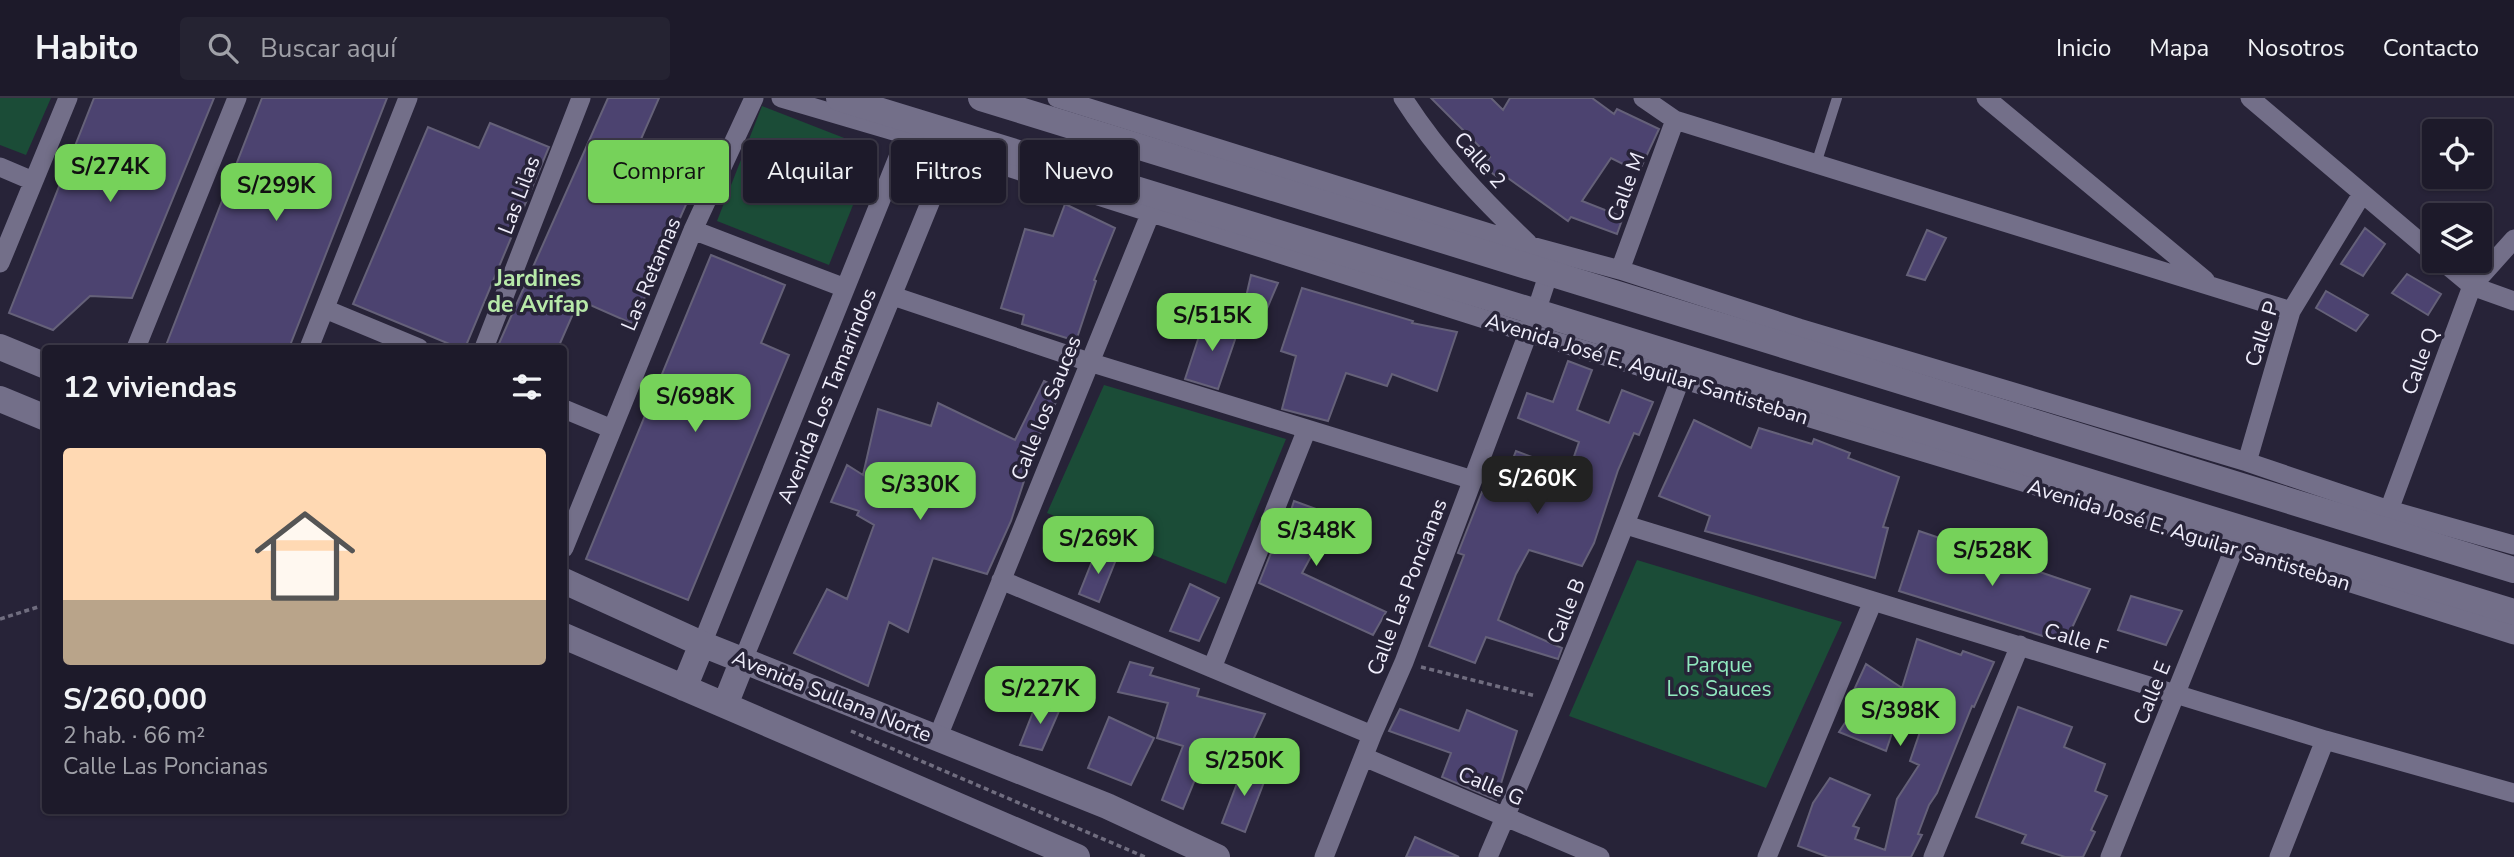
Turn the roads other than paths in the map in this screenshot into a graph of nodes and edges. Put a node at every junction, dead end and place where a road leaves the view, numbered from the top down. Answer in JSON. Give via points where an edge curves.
{"nodes":[{"id":1,"x":68,"y":98,"type":"edge"},
{"id":2,"x":237,"y":98,"type":"edge"},
{"id":3,"x":408,"y":98,"type":"edge"},
{"id":4,"x":581,"y":98,"type":"edge"},
{"id":5,"x":754,"y":98,"type":"edge"},
{"id":6,"x":781,"y":98,"type":"edge"},
{"id":7,"x":839,"y":98,"type":"edge"},
{"id":8,"x":981,"y":98,"type":"edge"},
{"id":9,"x":1057,"y":98,"type":"edge"},
{"id":10,"x":1403,"y":98,"type":"edge"},
{"id":11,"x":1643,"y":98,"type":"edge"},
{"id":12,"x":1837,"y":98,"type":"edge"},
{"id":13,"x":1986,"y":98,"type":"edge"},
{"id":14,"x":2250,"y":98,"type":"edge"},
{"id":15,"x":1675,"y":120,"type":"junction"},
{"id":16,"x":907,"y":135,"type":"junction"},
{"id":17,"x":923,"y":140,"type":"edge"},
{"id":18,"x":1816,"y":164,"type":"junction"},
{"id":19,"x":1006,"y":166,"type":"edge"},
{"id":20,"x":0,"y":167,"type":"edge"},
{"id":21,"x":33,"y":181,"type":"junction"},
{"id":22,"x":2362,"y":194,"type":"junction"},
{"id":23,"x":930,"y":203,"type":"edge"},
{"id":24,"x":1151,"y":212,"type":"junction"},
{"id":25,"x":694,"y":230,"type":"junction"},
{"id":26,"x":2514,"y":239,"type":"edge"},
{"id":27,"x":2422,"y":244,"type":"edge"},
{"id":28,"x":1531,"y":246,"type":"junction"},
{"id":29,"x":1553,"y":262,"type":"junction"},
{"id":30,"x":0,"y":263,"type":"edge"},
{"id":31,"x":1620,"y":270,"type":"junction"},
{"id":32,"x":2456,"y":273,"type":"edge"},
{"id":33,"x":2472,"y":286,"type":"junction"},
{"id":34,"x":2214,"y":287,"type":"junction"},
{"id":35,"x":845,"y":288,"type":"junction"},
{"id":36,"x":893,"y":296,"type":"junction"},
{"id":37,"x":2514,"y":301,"type":"edge"},
{"id":38,"x":325,"y":309,"type":"junction"},
{"id":39,"x":2291,"y":311,"type":"junction"},
{"id":40,"x":1532,"y":323,"type":"junction"},
{"id":41,"x":137,"y":345,"type":"edge"},
{"id":42,"x":310,"y":345,"type":"edge"},
{"id":43,"x":310,"y":345,"type":"edge"},
{"id":44,"x":412,"y":345,"type":"edge"},
{"id":45,"x":485,"y":345,"type":"edge"},
{"id":46,"x":0,"y":347,"type":"edge"},
{"id":47,"x":1089,"y":362,"type":"junction"},
{"id":48,"x":42,"y":364,"type":"edge"},
{"id":49,"x":1680,"y":380,"type":"junction"},
{"id":50,"x":0,"y":400,"type":"edge"},
{"id":51,"x":567,"y":410,"type":"edge"},
{"id":52,"x":42,"y":416,"type":"edge"},
{"id":53,"x":612,"y":429,"type":"junction"},
{"id":54,"x":1307,"y":429,"type":"junction"},
{"id":55,"x":2247,"y":462,"type":"junction"},
{"id":56,"x":1473,"y":480,"type":"junction"},
{"id":57,"x":2389,"y":510,"type":"junction"},
{"id":58,"x":1626,"y":525,"type":"junction"},
{"id":59,"x":567,"y":541,"type":"edge"},
{"id":60,"x":2514,"y":545,"type":"edge"},
{"id":61,"x":2235,"y":546,"type":"junction"},
{"id":62,"x":2514,"y":570,"type":"edge"},
{"id":63,"x":1001,"y":580,"type":"junction"},
{"id":64,"x":567,"y":583,"type":"edge"},
{"id":65,"x":1873,"y":601,"type":"junction"},
{"id":66,"x":2514,"y":612,"type":"edge"},
{"id":67,"x":2514,"y":635,"type":"edge"},
{"id":68,"x":567,"y":637,"type":"edge"},
{"id":69,"x":702,"y":644,"type":"junction"},
{"id":70,"x":2020,"y":645,"type":"junction"},
{"id":71,"x":743,"y":660,"type":"junction"},
{"id":72,"x":1212,"y":668,"type":"junction"},
{"id":73,"x":684,"y":688,"type":"junction"},
{"id":74,"x":2176,"y":694,"type":"junction"},
{"id":75,"x":724,"y":705,"type":"junction"},
{"id":76,"x":1372,"y":735,"type":"junction"},
{"id":77,"x":937,"y":739,"type":"junction"},
{"id":78,"x":2325,"y":740,"type":"junction"},
{"id":79,"x":1364,"y":757,"type":"junction"},
{"id":80,"x":2514,"y":793,"type":"edge"},
{"id":81,"x":1505,"y":817,"type":"junction"},
{"id":82,"x":1077,"y":857,"type":"edge"},
{"id":83,"x":1217,"y":857,"type":"edge"},
{"id":84,"x":1324,"y":857,"type":"edge"},
{"id":85,"x":1488,"y":857,"type":"edge"},
{"id":86,"x":1600,"y":857,"type":"edge"},
{"id":87,"x":1767,"y":857,"type":"edge"},
{"id":88,"x":1933,"y":857,"type":"edge"},
{"id":89,"x":2110,"y":857,"type":"edge"},
{"id":90,"x":2279,"y":857,"type":"edge"}],
"edges":[{"from":1,"to":21,"type":"street"},
{"from":2,"to":41,"type":"street"},
{"from":3,"to":38,"type":"street"},
{"from":3,"to":42,"type":"street"},
{"from":4,"to":45,"type":"street","name":"Las Lilas"},
{"from":5,"to":25,"type":"street","name":"Las Retamas"},
{"from":6,"to":16,"type":"street","name":"Avenida José E. Aguilar Santisteban"},
{"from":7,"to":40,"type":"main road","name":"Avenida José E. Aguilar Santisteban"},
{"from":8,"to":29,"type":"main road"},
{"from":9,"to":28,"type":"street"},
{"from":10,"to":28,"type":"street","name":"Calle 2","via":[[1475,192]]},
{"from":11,"to":15,"type":"street"},
{"from":12,"to":18,"type":"lane"},
{"from":13,"to":34,"type":"street"},
{"from":14,"to":22,"type":"street"},
{"from":15,"to":18,"type":"street"},
{"from":15,"to":31,"type":"street","name":"Calle M"},
{"from":16,"to":17,"type":"street","name":"Avenida José E. Aguilar Santisteban"},
{"from":16,"to":35,"type":"street","name":"Avenida Los Tamarindos"},
{"from":18,"to":34,"type":"street"},
{"from":19,"to":24,"type":"street","name":"Avenida José E. Aguilar Santisteban"},
{"from":20,"to":21,"type":"street"},
{"from":21,"to":30,"type":"street"},
{"from":22,"to":27,"type":"street"},
{"from":22,"to":39,"type":"street","name":"Calle P"},
{"from":23,"to":36,"type":"street","name":"Avenida Los Tamarindos"},
{"from":24,"to":40,"type":"street","name":"Avenida José E. Aguilar Santisteban"},
{"from":24,"to":47,"type":"street","name":"Calle los Sauces"},
{"from":25,"to":35,"type":"street"},
{"from":25,"to":53,"type":"street","name":"Las Retamas"},
{"from":26,"to":33,"type":"street","name":"Calle Q"},
{"from":28,"to":29,"type":"street"},
{"from":29,"to":31,"type":"street"},
{"from":29,"to":40,"type":"street","name":"Calle Las Poncianas"},
{"from":29,"to":62,"type":"main road"},
{"from":31,"to":55,"type":"street"},
{"from":32,"to":33,"type":"street"},
{"from":33,"to":37,"type":"street"},
{"from":33,"to":57,"type":"street","name":"Calle Q"},
{"from":34,"to":39,"type":"street"},
{"from":35,"to":69,"type":"street","name":"Avenida Los Tamarindos"},
{"from":36,"to":47,"type":"street"},
{"from":36,"to":71,"type":"street","name":"Avenida Los Tamarindos"},
{"from":38,"to":43,"type":"street"},
{"from":38,"to":44,"type":"street"},
{"from":39,"to":55,"type":"street","name":"Calle P"},
{"from":40,"to":49,"type":"street","name":"Avenida José E. Aguilar Santisteban"},
{"from":40,"to":56,"type":"street","name":"Calle Las Poncianas"},
{"from":40,"to":66,"type":"main road","name":"Avenida José E. Aguilar Santisteban"},
{"from":46,"to":48,"type":"main road"},
{"from":47,"to":54,"type":"street"},
{"from":47,"to":63,"type":"street","name":"Calle los Sauces"},
{"from":49,"to":58,"type":"street","name":"Calle B"},
{"from":49,"to":61,"type":"street","name":"Avenida José E. Aguilar Santisteban"},
{"from":50,"to":52,"type":"main road"},
{"from":51,"to":53,"type":"street"},
{"from":53,"to":59,"type":"street","name":"Las Retamas"},
{"from":54,"to":56,"type":"street"},
{"from":54,"to":72,"type":"street"},
{"from":55,"to":57,"type":"street"},
{"from":56,"to":76,"type":"street","name":"Calle Las Poncianas"},
{"from":57,"to":60,"type":"street"},
{"from":58,"to":65,"type":"street","name":"Calle F"},
{"from":58,"to":81,"type":"street","name":"Calle B"},
{"from":61,"to":67,"type":"street","name":"Avenida José E. Aguilar Santisteban"},
{"from":61,"to":74,"type":"street","name":"Calle E"},
{"from":63,"to":72,"type":"street"},
{"from":63,"to":77,"type":"street","name":"Calle los Sauces"},
{"from":64,"to":69,"type":"main road","name":"Avenida Sullana Norte"},
{"from":65,"to":70,"type":"street","name":"Calle F"},
{"from":65,"to":87,"type":"street"},
{"from":68,"to":73,"type":"main road"},
{"from":69,"to":71,"type":"main road","name":"Avenida Sullana Norte"},
{"from":69,"to":73,"type":"main road"},
{"from":70,"to":74,"type":"street","name":"Calle F"},
{"from":70,"to":88,"type":"street"},
{"from":71,"to":75,"type":"main road"},
{"from":71,"to":77,"type":"main road","name":"Avenida Sullana Norte"},
{"from":72,"to":76,"type":"street"},
{"from":73,"to":75,"type":"main road"},
{"from":74,"to":78,"type":"street","name":"Calle F"},
{"from":74,"to":89,"type":"street","name":"Calle E"},
{"from":75,"to":82,"type":"main road"},
{"from":76,"to":79,"type":"street","name":"Calle Las Poncianas"},
{"from":77,"to":83,"type":"main road","name":"Avenida Sullana Norte","via":[[1107,806]]},
{"from":78,"to":80,"type":"street","name":"Calle F"},
{"from":78,"to":90,"type":"street"},
{"from":79,"to":81,"type":"street","name":"Calle G"},
{"from":79,"to":84,"type":"street","name":"Calle Las Poncianas"},
{"from":81,"to":85,"type":"street","name":"Calle B"},
{"from":81,"to":86,"type":"street","name":"Calle G"}]}
